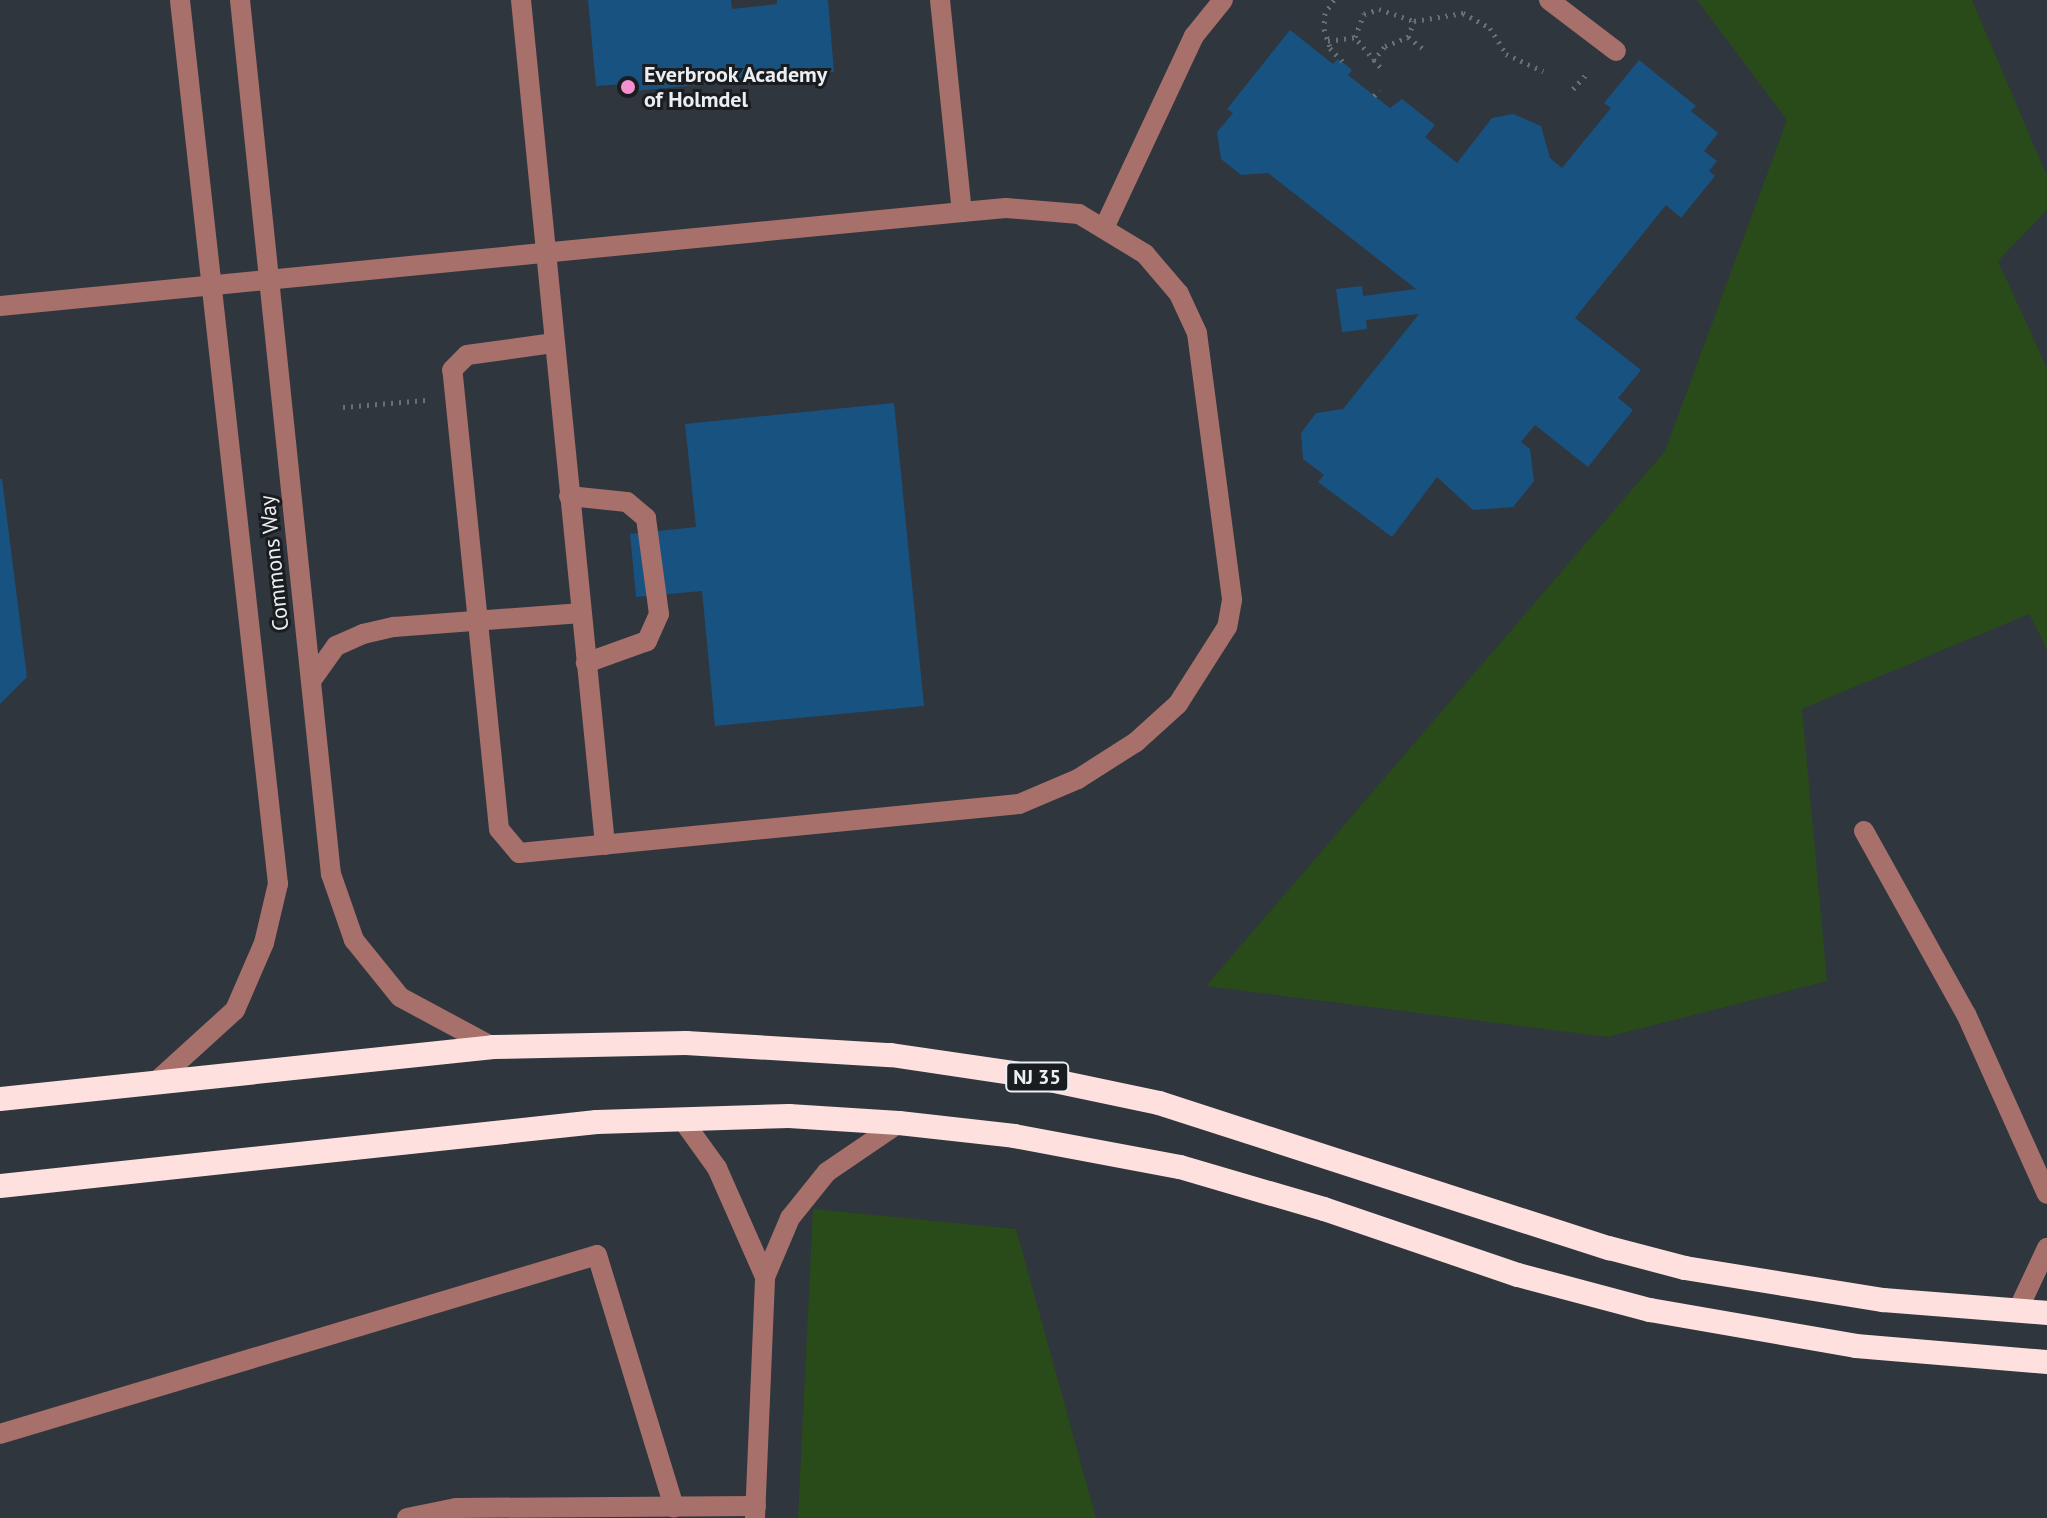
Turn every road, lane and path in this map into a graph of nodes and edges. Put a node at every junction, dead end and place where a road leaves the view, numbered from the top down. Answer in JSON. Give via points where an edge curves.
{"nodes":[{"id":1,"x":180,"y":0,"type":"edge"},
{"id":2,"x":240,"y":0,"type":"edge"},
{"id":3,"x":521,"y":0,"type":"edge"},
{"id":4,"x":940,"y":0,"type":"edge"},
{"id":5,"x":1223,"y":0,"type":"edge"},
{"id":6,"x":1334,"y":0,"type":"edge"},
{"id":7,"x":1549,"y":0,"type":"edge"},
{"id":8,"x":1414,"y":21,"type":"junction"},
{"id":9,"x":1355,"y":37,"type":"junction"},
{"id":10,"x":1408,"y":37,"type":"junction"},
{"id":11,"x":1328,"y":41,"type":"junction"},
{"id":12,"x":1422,"y":48,"type":"dead end"},
{"id":13,"x":1616,"y":51,"type":"dead end"},
{"id":14,"x":1373,"y":61,"type":"junction"},
{"id":15,"x":1345,"y":64,"type":"dead end"},
{"id":16,"x":1380,"y":67,"type":"dead end"},
{"id":17,"x":1543,"y":71,"type":"dead end"},
{"id":18,"x":1589,"y":71,"type":"dead end"},
{"id":19,"x":1573,"y":89,"type":"dead end"},
{"id":20,"x":1379,"y":90,"type":"dead end"},
{"id":21,"x":1374,"y":96,"type":"dead end"},
{"id":22,"x":962,"y":212,"type":"junction"},
{"id":23,"x":1105,"y":226,"type":"junction"},
{"id":24,"x":544,"y":252,"type":"junction"},
{"id":25,"x":268,"y":278,"type":"junction"},
{"id":26,"x":208,"y":285,"type":"junction"},
{"id":27,"x":0,"y":306,"type":"edge"},
{"id":28,"x":554,"y":343,"type":"junction"},
{"id":29,"x":432,"y":399,"type":"dead end"},
{"id":30,"x":343,"y":407,"type":"dead end"},
{"id":31,"x":569,"y":496,"type":"junction"},
{"id":32,"x":581,"y":613,"type":"junction"},
{"id":33,"x":478,"y":621,"type":"junction"},
{"id":34,"x":586,"y":663,"type":"junction"},
{"id":35,"x":311,"y":681,"type":"junction"},
{"id":36,"x":1864,"y":831,"type":"dead end"},
{"id":37,"x":605,"y":845,"type":"junction"},
{"id":38,"x":493,"y":1047,"type":"junction"},
{"id":39,"x":158,"y":1080,"type":"junction"},
{"id":40,"x":0,"y":1099,"type":"edge"},
{"id":41,"x":681,"y":1118,"type":"junction"},
{"id":42,"x":899,"y":1123,"type":"junction"},
{"id":43,"x":0,"y":1186,"type":"edge"},
{"id":44,"x":2047,"y":1194,"type":"edge"},
{"id":45,"x":2047,"y":1248,"type":"edge"},
{"id":46,"x":765,"y":1277,"type":"junction"},
{"id":47,"x":2017,"y":1312,"type":"junction"},
{"id":48,"x":2047,"y":1313,"type":"edge"},
{"id":49,"x":2047,"y":1362,"type":"edge"},
{"id":50,"x":0,"y":1434,"type":"edge"},
{"id":51,"x":674,"y":1507,"type":"junction"},
{"id":52,"x":756,"y":1512,"type":"edge"},
{"id":53,"x":407,"y":1518,"type":"edge"}],
"edges":[{"from":1,"to":26,"type":"street","name":"Commons Way"},
{"from":2,"to":25,"type":"street","name":"Commons Way"},
{"from":3,"to":24,"type":"street"},
{"from":4,"to":22,"type":"street"},
{"from":5,"to":23,"type":"street","via":[[1194,36]]},
{"from":6,"to":11,"type":"path","via":[[1324,21]]},
{"from":7,"to":13,"type":"street"},
{"from":8,"to":9,"type":"path","via":[[1385,9],[1370,11],[1359,21]]},
{"from":8,"to":10,"type":"path"},
{"from":8,"to":17,"type":"path","via":[[1463,13],[1486,24],[1506,54]]},
{"from":9,"to":11,"type":"path"},
{"from":9,"to":14,"type":"path"},
{"from":10,"to":12,"type":"path"},
{"from":10,"to":14,"type":"path","via":[[1385,46]]},
{"from":11,"to":15,"type":"path"},
{"from":14,"to":16,"type":"path"},
{"from":18,"to":19,"type":"path"},
{"from":20,"to":21,"type":"path"},
{"from":22,"to":23,"type":"street","via":[[1055,209]]},
{"from":22,"to":24,"type":"street"},
{"from":23,"to":37,"type":"street","via":[[1165,276],[1189,312],[1203,355],[1232,600],[1215,653],[1178,704],[1136,742],[1078,779],[1019,804]]},
{"from":24,"to":25,"type":"street"},
{"from":24,"to":28,"type":"street"},
{"from":25,"to":26,"type":"street"},
{"from":25,"to":35,"type":"street","name":"Commons Way"},
{"from":26,"to":27,"type":"street"},
{"from":26,"to":39,"type":"street","name":"Commons Way","via":[[278,884],[264,943],[235,1010]]},
{"from":28,"to":31,"type":"street"},
{"from":28,"to":33,"type":"street","via":[[467,355],[452,370]]},
{"from":29,"to":30,"type":"path"},
{"from":31,"to":32,"type":"street"},
{"from":31,"to":34,"type":"street","via":[[627,502],[646,518],[659,614],[647,641]]},
{"from":32,"to":33,"type":"street"},
{"from":32,"to":34,"type":"street"},
{"from":33,"to":35,"type":"street","via":[[363,634],[336,646]]},
{"from":33,"to":37,"type":"street","via":[[499,829],[505,843],[519,853]]},
{"from":34,"to":37,"type":"street"},
{"from":35,"to":38,"type":"street","name":"Commons Way","via":[[331,874],[354,940],[400,997]]},
{"from":36,"to":44,"type":"street","via":[[1966,1014]]},
{"from":38,"to":39,"type":"highway","number":"NJ 35"},
{"from":38,"to":47,"type":"highway","number":"NJ 35","via":[[686,1043],[808,1049],[1026,1075],[1159,1103],[1290,1141],[1545,1228],[1685,1268],[1843,1295]]},
{"from":39,"to":40,"type":"highway","number":"NJ 35"},
{"from":41,"to":42,"type":"highway","via":[[789,1116]]},
{"from":41,"to":43,"type":"highway","via":[[493,1132]]},
{"from":41,"to":46,"type":"street","via":[[717,1168]]},
{"from":42,"to":46,"type":"street","via":[[827,1172],[790,1218]]},
{"from":42,"to":49,"type":"highway","via":[[1014,1136],[1180,1167],[1518,1275],[1650,1310],[1856,1346]]},
{"from":45,"to":47,"type":"street"},
{"from":46,"to":52,"type":"street"},
{"from":47,"to":48,"type":"highway","number":"NJ 35"},
{"from":50,"to":51,"type":"street","via":[[597,1255]]},
{"from":51,"to":52,"type":"street"},
{"from":51,"to":53,"type":"street","via":[[456,1508]]}]}
